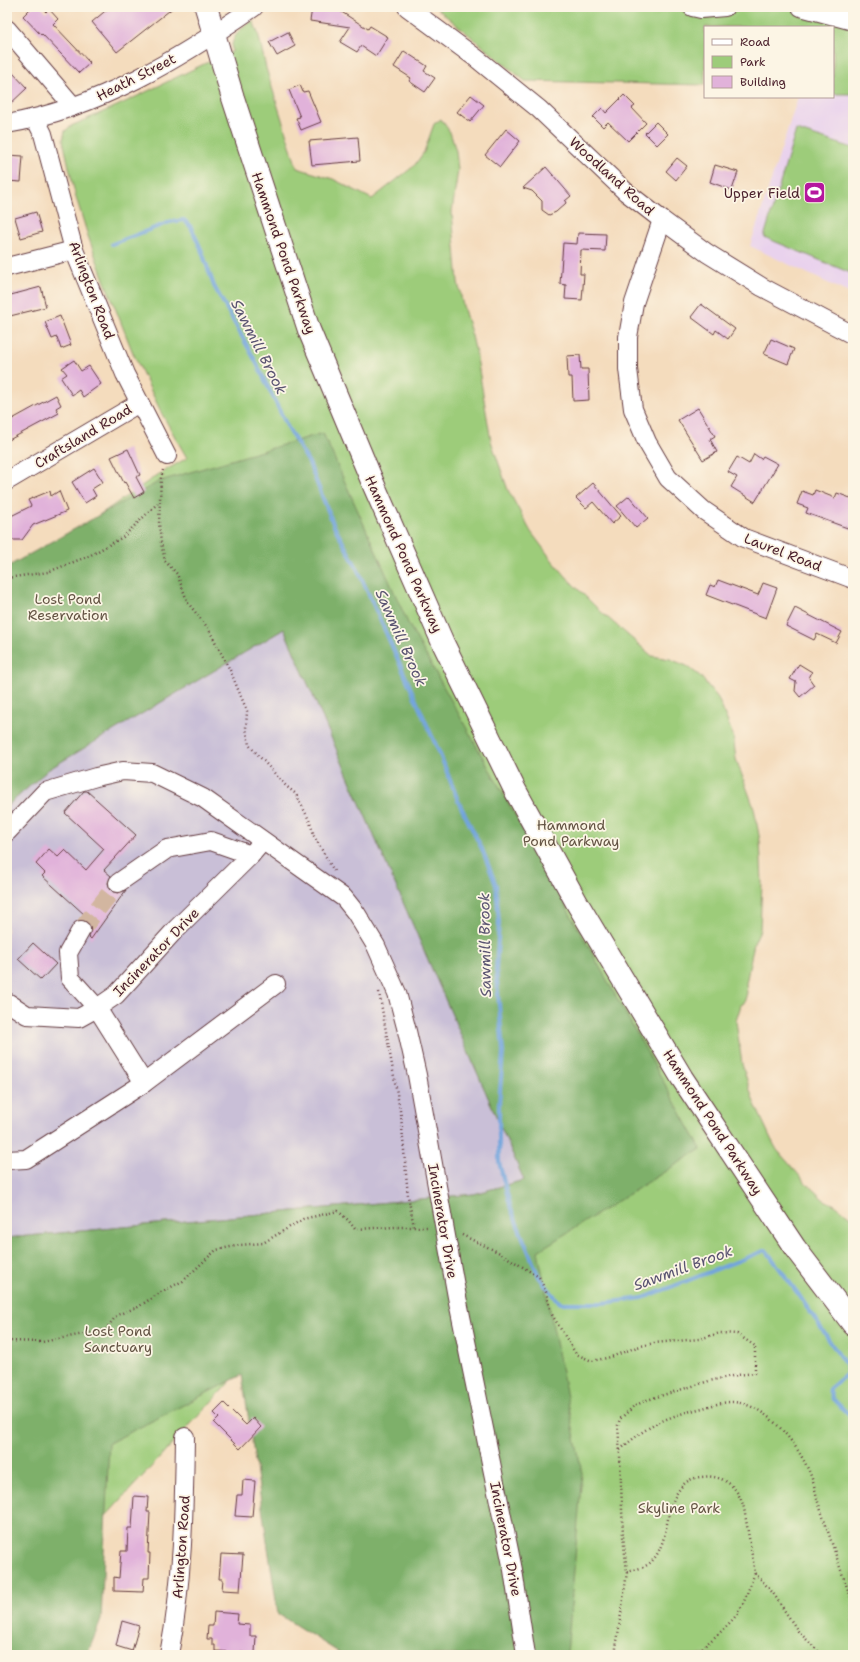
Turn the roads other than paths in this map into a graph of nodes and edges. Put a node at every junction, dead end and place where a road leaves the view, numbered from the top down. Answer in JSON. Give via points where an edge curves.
{"nodes":[{"id":1,"x":206,"y":7,"type":"edge"},
{"id":2,"x":254,"y":7,"type":"edge"},
{"id":3,"x":407,"y":7,"type":"edge"},
{"id":4,"x":692,"y":7,"type":"edge"},
{"id":5,"x":725,"y":7,"type":"edge"},
{"id":6,"x":801,"y":7,"type":"edge"},
{"id":7,"x":853,"y":21,"type":"edge"},
{"id":8,"x":7,"y":28,"type":"edge"},
{"id":9,"x":214,"y":35,"type":"junction"},
{"id":10,"x":73,"y":106,"type":"junction"},
{"id":11,"x":35,"y":118,"type":"junction"},
{"id":12,"x":7,"y":124,"type":"edge"},
{"id":13,"x":662,"y":220,"type":"junction"},
{"id":14,"x":74,"y":250,"type":"junction"},
{"id":15,"x":7,"y":267,"type":"edge"},
{"id":16,"x":853,"y":335,"type":"edge"},
{"id":17,"x":139,"y":403,"type":"junction"},
{"id":18,"x":166,"y":456,"type":"road end"},
{"id":19,"x":7,"y":481,"type":"edge"},
{"id":20,"x":853,"y":579,"type":"edge"},
{"id":21,"x":7,"y":832,"type":"edge"},
{"id":22,"x":263,"y":841,"type":"junction"},
{"id":23,"x":250,"y":855,"type":"junction"},
{"id":24,"x":118,"y":883,"type":"tunnel mouth"},
{"id":25,"x":81,"y":930,"type":"tunnel mouth"},
{"id":26,"x":276,"y":984,"type":"dead end"},
{"id":27,"x":7,"y":1002,"type":"edge"},
{"id":28,"x":97,"y":1008,"type":"junction"},
{"id":29,"x":144,"y":1083,"type":"junction"},
{"id":30,"x":7,"y":1160,"type":"edge"},
{"id":31,"x":853,"y":1324,"type":"edge"},
{"id":32,"x":185,"y":1438,"type":"dead end"},
{"id":33,"x":168,"y":1655,"type":"edge"},
{"id":34,"x":526,"y":1655,"type":"edge"}],
"edges":[{"from":1,"to":9,"type":"main road","name":"Hammond Pond Parkway"},
{"from":2,"to":9,"type":"street","name":"Heath Street"},
{"from":3,"to":13,"type":"street","name":"Woodland Road","via":[[539,109],[626,192]]},
{"from":4,"to":5,"type":"street"},
{"from":6,"to":7,"type":"street"},
{"from":8,"to":10,"type":"street"},
{"from":9,"to":10,"type":"street","name":"Heath Street","via":[[152,72]]},
{"from":9,"to":31,"type":"main road","name":"Hammond Pond Parkway","via":[[309,330],[443,643],[515,790],[577,902],[682,1078],[795,1248]]},
{"from":10,"to":11,"type":"street","name":"Heath Street"},
{"from":11,"to":12,"type":"street","name":"Heath Street"},
{"from":11,"to":14,"type":"street","name":"Arlington Road","via":[[43,134]]},
{"from":13,"to":16,"type":"street","name":"Woodland Road","via":[[707,253],[762,287]]},
{"from":13,"to":20,"type":"street","name":"Laurel Road","via":[[634,303],[628,337],[628,369],[634,409],[646,442],[668,478],[703,510],[744,538]]},
{"from":14,"to":15,"type":"street"},
{"from":14,"to":17,"type":"street","name":"Arlington Road"},
{"from":17,"to":18,"type":"street","name":"Arlington Road"},
{"from":17,"to":19,"type":"street","name":"Craftsland Road"},
{"from":21,"to":22,"type":"street","name":"Incinerator Drive","via":[[45,792],[123,771],[152,773],[203,798]]},
{"from":22,"to":23,"type":"street","name":"Incinerator Drive"},
{"from":22,"to":34,"type":"street","name":"Incinerator Drive","via":[[331,879],[376,946],[397,993],[417,1075],[457,1298],[513,1570]]},
{"from":23,"to":24,"type":"street","via":[[211,841],[167,849]]},
{"from":23,"to":28,"type":"street","name":"Incinerator Drive","via":[[176,929],[116,995]]},
{"from":25,"to":28,"type":"street","via":[[68,953],[70,978]]},
{"from":26,"to":29,"type":"street"},
{"from":27,"to":28,"type":"street","name":"Incinerator Drive","via":[[26,1014],[79,1018]]},
{"from":28,"to":29,"type":"street"},
{"from":29,"to":30,"type":"street","via":[[26,1159]]},
{"from":32,"to":33,"type":"street","name":"Arlington Road","via":[[182,1549],[176,1616]]}]}
